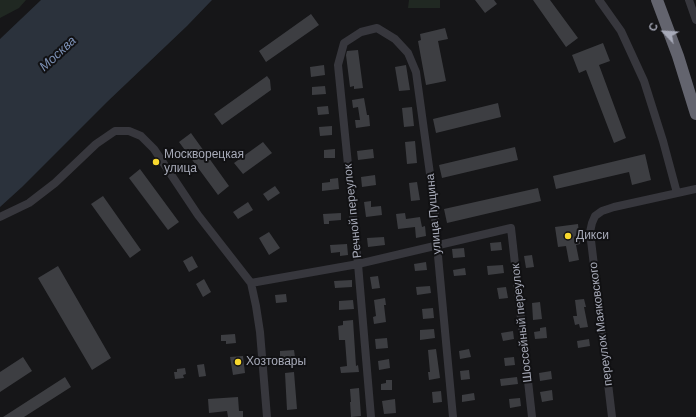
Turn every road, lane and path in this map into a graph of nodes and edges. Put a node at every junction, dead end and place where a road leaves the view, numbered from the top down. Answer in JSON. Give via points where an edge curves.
{"nodes":[{"id":1,"x":599,"y":0,"type":"edge"},
{"id":2,"x":657,"y":0,"type":"edge"},
{"id":3,"x":689,"y":0,"type":"edge"},
{"id":4,"x":696,"y":20,"type":"edge"},
{"id":5,"x":377,"y":28,"type":"joint"},
{"id":6,"x":696,"y":114,"type":"edge"},
{"id":7,"x":696,"y":189,"type":"edge"},
{"id":8,"x":677,"y":193,"type":"junction"},
{"id":9,"x":0,"y":216,"type":"edge"},
{"id":10,"x":437,"y":245,"type":"junction"},
{"id":11,"x":358,"y":264,"type":"junction"},
{"id":12,"x":251,"y":283,"type":"junction"},
{"id":13,"x":267,"y":417,"type":"edge"},
{"id":14,"x":371,"y":417,"type":"edge"},
{"id":15,"x":453,"y":417,"type":"edge"},
{"id":16,"x":532,"y":417,"type":"edge"},
{"id":17,"x":612,"y":417,"type":"edge"}],
"edges":[{"from":1,"to":8,"type":"street","via":[[621,31],[644,81]]},
{"from":2,"to":6,"type":"highway"},
{"from":3,"to":4,"type":"street"},
{"from":5,"to":10,"type":"street","name":"улица Пущина","via":[[395,39],[408,53],[416,72],[434,203]]},
{"from":5,"to":11,"type":"street","name":"Речной переулок","via":[[361,32],[344,44],[338,65]]},
{"from":7,"to":8,"type":"street"},
{"from":8,"to":17,"type":"street","name":"переулок Маяковского","via":[[602,211],[595,216],[592,223],[590,232]]},
{"from":9,"to":12,"type":"street","via":[[29,203],[55,183],[96,144],[116,130],[128,131],[141,136],[154,148],[198,215]]},
{"from":10,"to":11,"type":"street"},
{"from":10,"to":15,"type":"street","name":"улица Пущина"},
{"from":10,"to":16,"type":"street","name":"Шоссейный переулок","via":[[511,228]]},
{"from":11,"to":12,"type":"street"},
{"from":11,"to":14,"type":"street","name":"Речной переулок"},
{"from":12,"to":13,"type":"street","via":[[260,332]]}]}
